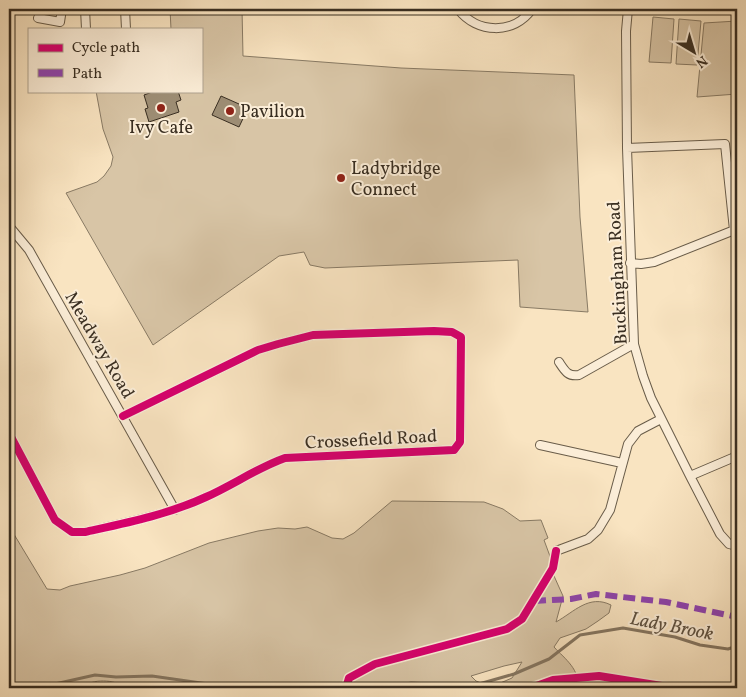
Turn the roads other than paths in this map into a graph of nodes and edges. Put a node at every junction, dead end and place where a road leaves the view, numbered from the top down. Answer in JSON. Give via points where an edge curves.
{"nodes":[{"id":1,"x":62,"y":9,"type":"edge"},
{"id":2,"x":85,"y":9,"type":"edge"},
{"id":3,"x":125,"y":9,"type":"edge"},
{"id":4,"x":458,"y":9,"type":"edge"},
{"id":5,"x":532,"y":9,"type":"edge"},
{"id":6,"x":628,"y":9,"type":"edge"},
{"id":7,"x":38,"y":18,"type":"dead end"},
{"id":8,"x":86,"y":28,"type":"edge"},
{"id":9,"x":126,"y":28,"type":"edge"},
{"id":10,"x":627,"y":148,"type":"junction"},
{"id":11,"x":9,"y":226,"type":"edge"},
{"id":12,"x":736,"y":230,"type":"edge"},
{"id":13,"x":630,"y":263,"type":"junction"},
{"id":14,"x":634,"y":344,"type":"junction"},
{"id":15,"x":559,"y":362,"type":"dead end"},
{"id":16,"x":123,"y":416,"type":"junction"},
{"id":17,"x":661,"y":420,"type":"junction"},
{"id":18,"x":9,"y":433,"type":"edge"},
{"id":19,"x":540,"y":445,"type":"dead end"},
{"id":20,"x":737,"y":456,"type":"edge"},
{"id":21,"x":622,"y":463,"type":"junction"},
{"id":22,"x":690,"y":476,"type":"junction"},
{"id":23,"x":175,"y":510,"type":"junction"},
{"id":24,"x":733,"y":545,"type":"edge"},
{"id":25,"x":556,"y":551,"type":"dead end"}],
"edges":[{"from":1,"to":7,"type":"street","via":[[60,22]]},
{"from":2,"to":8,"type":"street"},
{"from":3,"to":9,"type":"street"},
{"from":4,"to":5,"type":"street","via":[[477,25],[491,28],[507,27],[520,21]]},
{"from":6,"to":10,"type":"street","name":"Buckingham Road"},
{"from":10,"to":12,"type":"street","via":[[725,144]]},
{"from":10,"to":13,"type":"street","name":"Buckingham Road"},
{"from":11,"to":16,"type":"street","name":"Meadway Road","via":[[28,250]]},
{"from":12,"to":13,"type":"street","via":[[654,262]]},
{"from":13,"to":14,"type":"street","name":"Buckingham Road"},
{"from":14,"to":15,"type":"street","via":[[579,375],[567,374]]},
{"from":14,"to":17,"type":"street","name":"Buckingham Road","via":[[642,376]]},
{"from":16,"to":23,"type":"street","name":"Meadway Road"},
{"from":16,"to":23,"type":"street","name":"Crossefield Road","via":[[258,350],[313,336],[434,330],[452,332],[461,338],[460,442],[454,450],[285,458]]},
{"from":17,"to":21,"type":"street","via":[[632,437]]},
{"from":17,"to":22,"type":"street","name":"Buckingham Road"},
{"from":18,"to":23,"type":"street","name":"Crossefield Road","via":[[55,520],[72,532],[84,532]]},
{"from":19,"to":21,"type":"street"},
{"from":20,"to":22,"type":"street"},
{"from":21,"to":25,"type":"street","via":[[610,510],[598,530],[588,539]]},
{"from":22,"to":24,"type":"street","name":"Buckingham Road","via":[[720,534]]}]}
